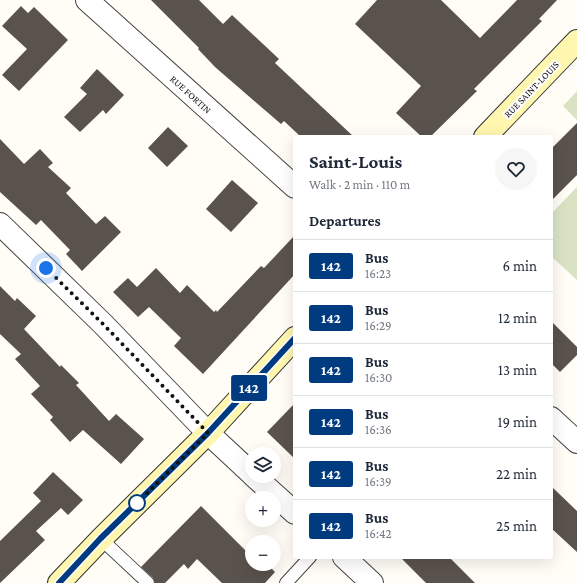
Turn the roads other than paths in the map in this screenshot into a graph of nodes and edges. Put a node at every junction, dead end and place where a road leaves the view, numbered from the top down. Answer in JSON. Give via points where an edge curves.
{"nodes":[{"id":1,"x":87,"y":0,"type":"edge"},
{"id":2,"x":577,"y":41,"type":"edge"},
{"id":3,"x":487,"y":135,"type":"edge"},
{"id":4,"x":293,"y":185,"type":"edge"},
{"id":5,"x":0,"y":224,"type":"edge"},
{"id":6,"x":293,"y":340,"type":"edge"},
{"id":7,"x":553,"y":420,"type":"edge"},
{"id":8,"x":208,"y":433,"type":"junction"},
{"id":9,"x":577,"y":442,"type":"edge"},
{"id":10,"x":245,"y":467,"type":"edge"},
{"id":11,"x":262,"y":483,"type":"edge"},
{"id":12,"x":293,"y":511,"type":"edge"},
{"id":13,"x":100,"y":539,"type":"junction"},
{"id":14,"x":308,"y":559,"type":"edge"},
{"id":15,"x":346,"y":559,"type":"edge"},
{"id":16,"x":59,"y":583,"type":"edge"},
{"id":17,"x":148,"y":583,"type":"edge"},
{"id":18,"x":286,"y":583,"type":"edge"},
{"id":19,"x":372,"y":583,"type":"edge"}],
"edges":[{"from":1,"to":4,"type":"street","name":"RUE FORTIN"},
{"from":2,"to":3,"type":"main road","name":"RUE SAINT-LOUIS"},
{"from":5,"to":8,"type":"street","via":[[103,324]]},
{"from":6,"to":8,"type":"main road"},
{"from":7,"to":9,"type":"street"},
{"from":8,"to":10,"type":"street"},
{"from":8,"to":13,"type":"main road"},
{"from":11,"to":12,"type":"street"},
{"from":13,"to":16,"type":"main road"},
{"from":13,"to":17,"type":"lane"},
{"from":14,"to":18,"type":"lane"},
{"from":15,"to":19,"type":"street"}]}
